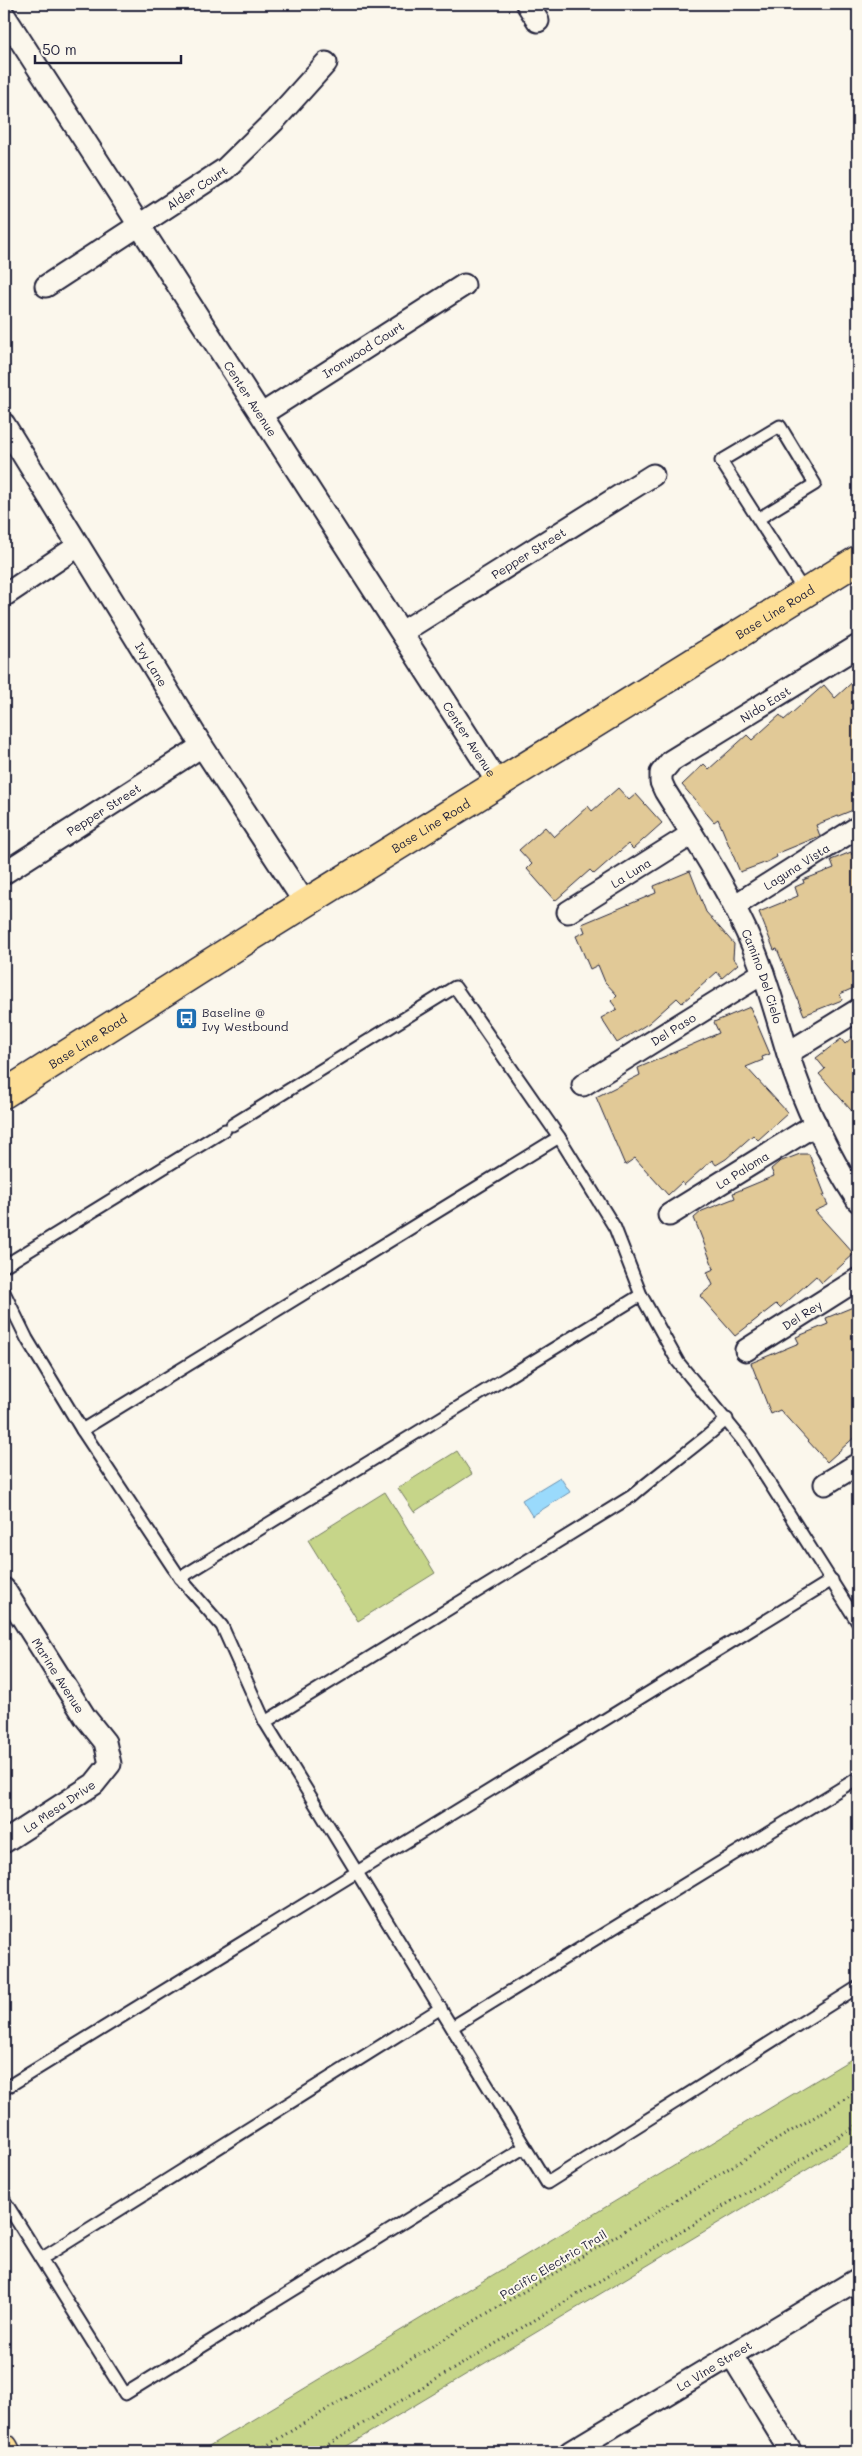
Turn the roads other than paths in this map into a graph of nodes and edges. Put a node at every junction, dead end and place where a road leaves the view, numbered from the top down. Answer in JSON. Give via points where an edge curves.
{"nodes":[{"id":1,"x":4,"y":15,"type":"edge"},
{"id":2,"x":326,"y":63,"type":"dead end"},
{"id":3,"x":141,"y":225,"type":"junction"},
{"id":4,"x":464,"y":285,"type":"dead end"},
{"id":5,"x":46,"y":286,"type":"dead end"},
{"id":6,"x":262,"y":414,"type":"junction"},
{"id":7,"x":4,"y":424,"type":"edge"},
{"id":8,"x":653,"y":475,"type":"dead end"},
{"id":9,"x":758,"y":519,"type":"junction"},
{"id":10,"x":78,"y":546,"type":"junction"},
{"id":11,"x":858,"y":560,"type":"edge"},
{"id":12,"x":805,"y":593,"type":"junction"},
{"id":13,"x":5,"y":595,"type":"dead end"},
{"id":14,"x":402,"y":632,"type":"junction"},
{"id":15,"x":858,"y":646,"type":"edge"},
{"id":16,"x":202,"y":746,"type":"junction"},
{"id":17,"x":671,"y":761,"type":"joint"},
{"id":18,"x":498,"y":783,"type":"junction"},
{"id":19,"x":858,"y":826,"type":"edge"},
{"id":20,"x":692,"y":834,"type":"junction"},
{"id":21,"x":4,"y":873,"type":"edge"},
{"id":22,"x":305,"y":903,"type":"junction"},
{"id":23,"x":734,"y":906,"type":"junction"},
{"id":24,"x":568,"y":912,"type":"dead end"},
{"id":25,"x":764,"y":973,"type":"junction"},
{"id":26,"x":858,"y":1010,"type":"edge"},
{"id":27,"x":788,"y":1054,"type":"junction"},
{"id":28,"x":583,"y":1085,"type":"dead end"},
{"id":29,"x":4,"y":1094,"type":"edge"},
{"id":30,"x":816,"y":1124,"type":"junction"},
{"id":31,"x":558,"y":1137,"type":"junction"},
{"id":32,"x":857,"y":1196,"type":"edge"},
{"id":33,"x":669,"y":1215,"type":"dead end"},
{"id":34,"x":4,"y":1266,"type":"edge"},
{"id":35,"x":858,"y":1279,"type":"edge"},
{"id":36,"x":4,"y":1292,"type":"edge"},
{"id":37,"x":641,"y":1295,"type":"junction"},
{"id":38,"x":746,"y":1350,"type":"dead end"},
{"id":39,"x":727,"y":1420,"type":"junction"},
{"id":40,"x":82,"y":1430,"type":"junction"},
{"id":41,"x":858,"y":1464,"type":"edge"},
{"id":42,"x":825,"y":1484,"type":"dead end"},
{"id":43,"x":180,"y":1578,"type":"junction"},
{"id":44,"x":832,"y":1580,"type":"junction"},
{"id":45,"x":4,"y":1589,"type":"edge"},
{"id":46,"x":858,"y":1623,"type":"edge"},
{"id":47,"x":265,"y":1722,"type":"junction"},
{"id":48,"x":110,"y":1764,"type":"joint"},
{"id":49,"x":858,"y":1778,"type":"edge"},
{"id":50,"x":4,"y":1842,"type":"edge"},
{"id":51,"x":357,"y":1872,"type":"junction"},
{"id":52,"x":858,"y":1987,"type":"edge"},
{"id":53,"x":441,"y":2008,"type":"junction"},
{"id":54,"x":452,"y":2027,"type":"junction"},
{"id":55,"x":4,"y":2089,"type":"edge"},
{"id":56,"x":525,"y":2147,"type":"junction"},
{"id":57,"x":4,"y":2200,"type":"edge"},
{"id":58,"x":40,"y":2259,"type":"junction"},
{"id":59,"x":858,"y":2279,"type":"edge"},
{"id":60,"x":732,"y":2356,"type":"junction"},
{"id":61,"x":4,"y":2448,"type":"edge"},
{"id":62,"x":6,"y":2452,"type":"edge"},
{"id":63,"x":570,"y":2452,"type":"edge"},
{"id":64,"x":791,"y":2452,"type":"edge"}],
"edges":[{"from":1,"to":3,"type":"street","name":"Center Avenue"},
{"from":2,"to":3,"type":"street","name":"Alder Court","via":[[225,169]]},
{"from":3,"to":5,"type":"street","name":"Alder Court"},
{"from":3,"to":6,"type":"street","name":"Center Avenue"},
{"from":4,"to":6,"type":"street","name":"Ironwood Court"},
{"from":6,"to":14,"type":"street","name":"Center Avenue"},
{"from":7,"to":10,"type":"street","name":"Ivy Lane"},
{"from":8,"to":14,"type":"street","name":"Pepper Street"},
{"from":9,"to":9,"type":"lane","via":[[815,484],[780,426],[721,461]]},
{"from":9,"to":12,"type":"lane"},
{"from":10,"to":13,"type":"street"},
{"from":10,"to":16,"type":"street","name":"Ivy Lane"},
{"from":11,"to":12,"type":"main road","name":"Base Line Road"},
{"from":12,"to":18,"type":"main road","name":"Base Line Road"},
{"from":14,"to":18,"type":"street","name":"Center Avenue"},
{"from":15,"to":17,"type":"street","name":"Nido East"},
{"from":16,"to":21,"type":"street","name":"Pepper Street"},
{"from":16,"to":22,"type":"street","name":"Ivy Lane"},
{"from":17,"to":20,"type":"street","name":"Camino Del Cielo","via":[[661,773],[661,782]]},
{"from":18,"to":22,"type":"main road","name":"Base Line Road"},
{"from":19,"to":23,"type":"street","name":"Laguna Vista"},
{"from":20,"to":23,"type":"street","name":"Camino Del Cielo"},
{"from":20,"to":24,"type":"street","name":"La Luna"},
{"from":22,"to":29,"type":"main road","name":"Base Line Road"},
{"from":23,"to":25,"type":"street","name":"Camino Del Cielo"},
{"from":25,"to":27,"type":"street","name":"Camino Del Cielo"},
{"from":25,"to":28,"type":"street","name":"Del Paso"},
{"from":26,"to":27,"type":"street"},
{"from":27,"to":30,"type":"street","name":"Camino Del Cielo"},
{"from":30,"to":32,"type":"street","name":"Camino Del Cielo"},
{"from":30,"to":33,"type":"street","name":"La Paloma"},
{"from":31,"to":34,"type":"lane","via":[[455,987]]},
{"from":31,"to":37,"type":"lane","via":[[615,1228]]},
{"from":31,"to":40,"type":"lane"},
{"from":35,"to":38,"type":"street","name":"Del Rey"},
{"from":36,"to":40,"type":"lane","via":[[27,1339]]},
{"from":37,"to":39,"type":"lane","via":[[678,1362]]},
{"from":37,"to":43,"type":"lane"},
{"from":39,"to":44,"type":"lane"},
{"from":39,"to":47,"type":"lane","via":[[632,1496]]},
{"from":40,"to":43,"type":"lane"},
{"from":41,"to":42,"type":"street"},
{"from":43,"to":47,"type":"lane","via":[[222,1626]]},
{"from":44,"to":46,"type":"lane"},
{"from":44,"to":51,"type":"lane"},
{"from":45,"to":48,"type":"street","name":"Marine Avenue","via":[[85,1717],[105,1742]]},
{"from":47,"to":51,"type":"lane"},
{"from":48,"to":50,"type":"street","name":"La Mesa Drive","via":[[94,1784]]},
{"from":49,"to":54,"type":"lane"},
{"from":51,"to":53,"type":"lane"},
{"from":51,"to":55,"type":"lane"},
{"from":52,"to":56,"type":"lane","via":[[547,2183]]},
{"from":53,"to":54,"type":"lane"},
{"from":53,"to":58,"type":"lane"},
{"from":54,"to":56,"type":"lane"},
{"from":56,"to":58,"type":"lane","via":[[125,2394]]},
{"from":57,"to":58,"type":"lane"},
{"from":59,"to":60,"type":"street","name":"La Vine Street"},
{"from":60,"to":63,"type":"street","name":"La Vine Street"},
{"from":60,"to":64,"type":"street"},
{"from":61,"to":62,"type":"main road"}]}
